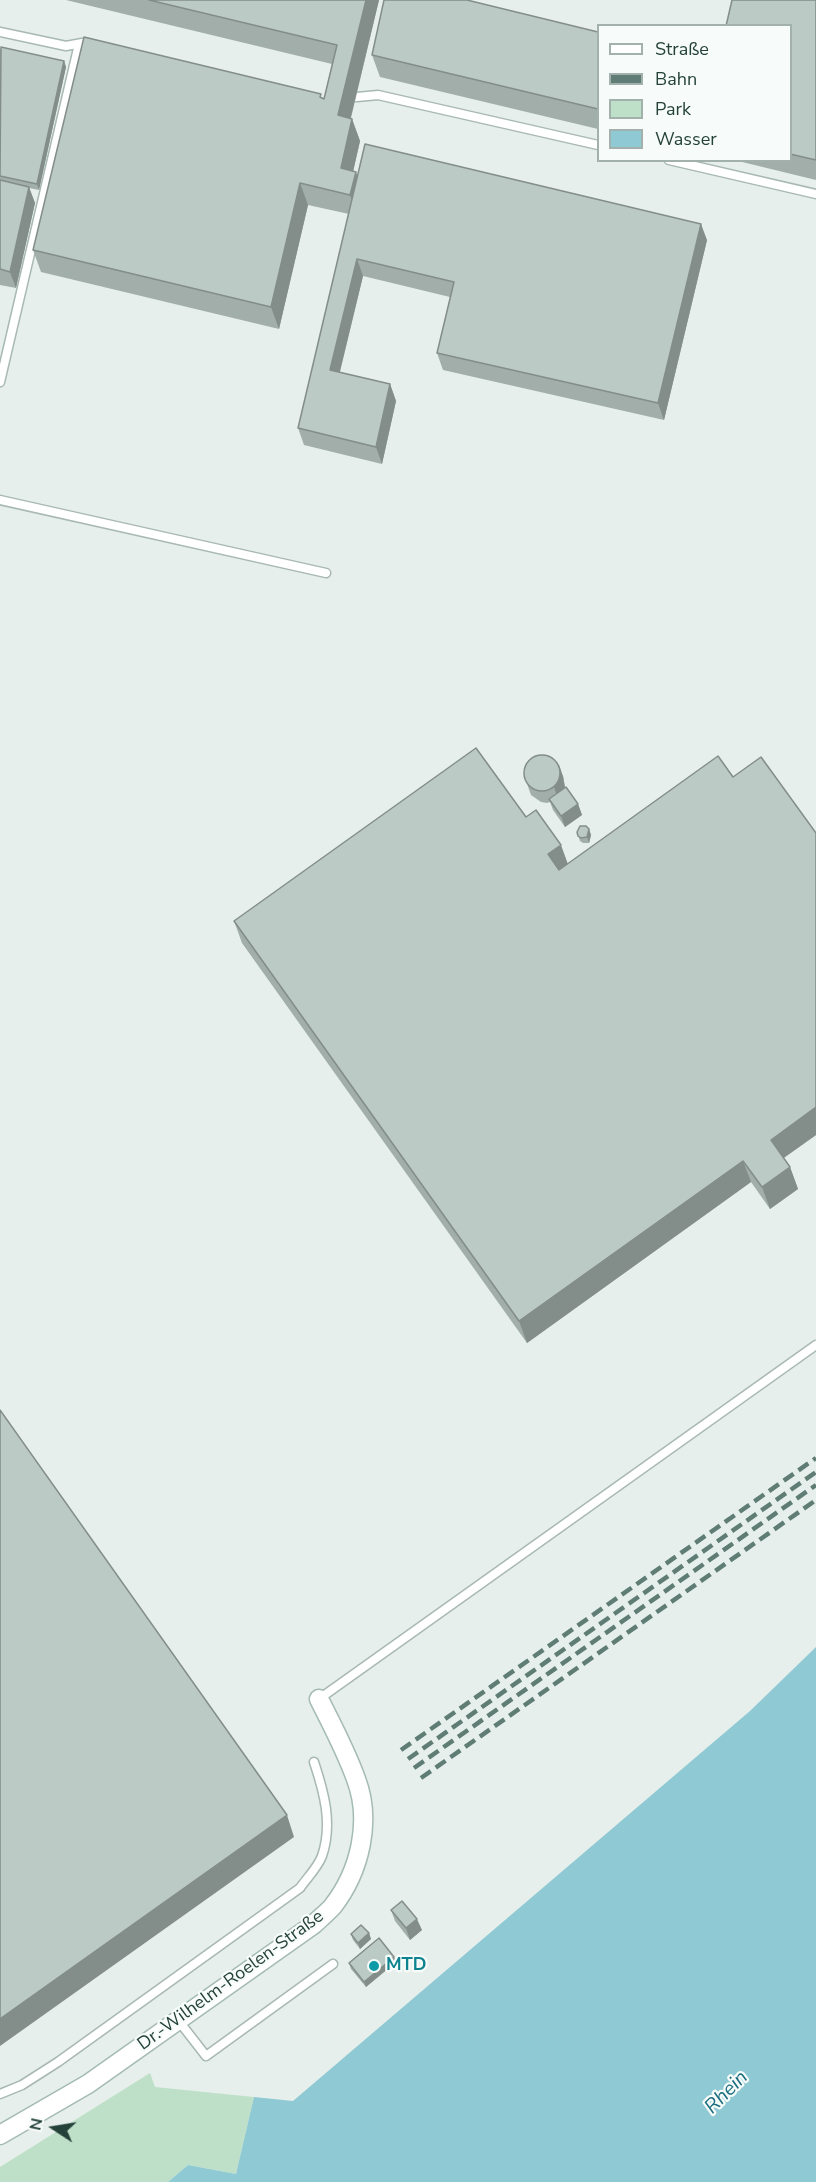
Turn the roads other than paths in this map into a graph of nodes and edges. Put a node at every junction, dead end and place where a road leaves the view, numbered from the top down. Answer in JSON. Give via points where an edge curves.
{"nodes":[{"id":1,"x":0,"y":32,"type":"edge"},
{"id":2,"x":93,"y":42,"type":"edge"},
{"id":3,"x":79,"y":44,"type":"junction"},
{"id":4,"x":357,"y":97,"type":"dead end"},
{"id":5,"x":597,"y":144,"type":"edge"},
{"id":6,"x":678,"y":162,"type":"edge"},
{"id":7,"x":816,"y":194,"type":"edge"},
{"id":8,"x":0,"y":382,"type":"edge"},
{"id":9,"x":0,"y":500,"type":"edge"},
{"id":10,"x":326,"y":573,"type":"dead end"},
{"id":11,"x":816,"y":1345,"type":"edge"},
{"id":12,"x":319,"y":1699,"type":"joint"},
{"id":13,"x":314,"y":1762,"type":"dead end"},
{"id":14,"x":333,"y":1964,"type":"dead end"},
{"id":15,"x":177,"y":2020,"type":"junction"},
{"id":16,"x":0,"y":2094,"type":"edge"},
{"id":17,"x":0,"y":2135,"type":"edge"}],
"edges":[{"from":1,"to":3,"type":"lane","via":[[66,46]]},
{"from":2,"to":3,"type":"lane"},
{"from":3,"to":8,"type":"lane"},
{"from":4,"to":5,"type":"lane","via":[[378,95]]},
{"from":6,"to":7,"type":"lane"},
{"from":9,"to":10,"type":"lane"},
{"from":11,"to":12,"type":"lane"},
{"from":12,"to":15,"type":"street","name":"Dr.-Wilhelm-Roelen-Straße","via":[[357,1780],[363,1804],[360,1852],[348,1882],[313,1925]]},
{"from":13,"to":16,"type":"lane","via":[[325,1794],[327,1827],[321,1857],[300,1888],[58,2062]]},
{"from":14,"to":15,"type":"lane","via":[[206,2056]]},
{"from":15,"to":17,"type":"street","name":"Dr.-Wilhelm-Roelen-Straße","via":[[88,2084]]}]}
